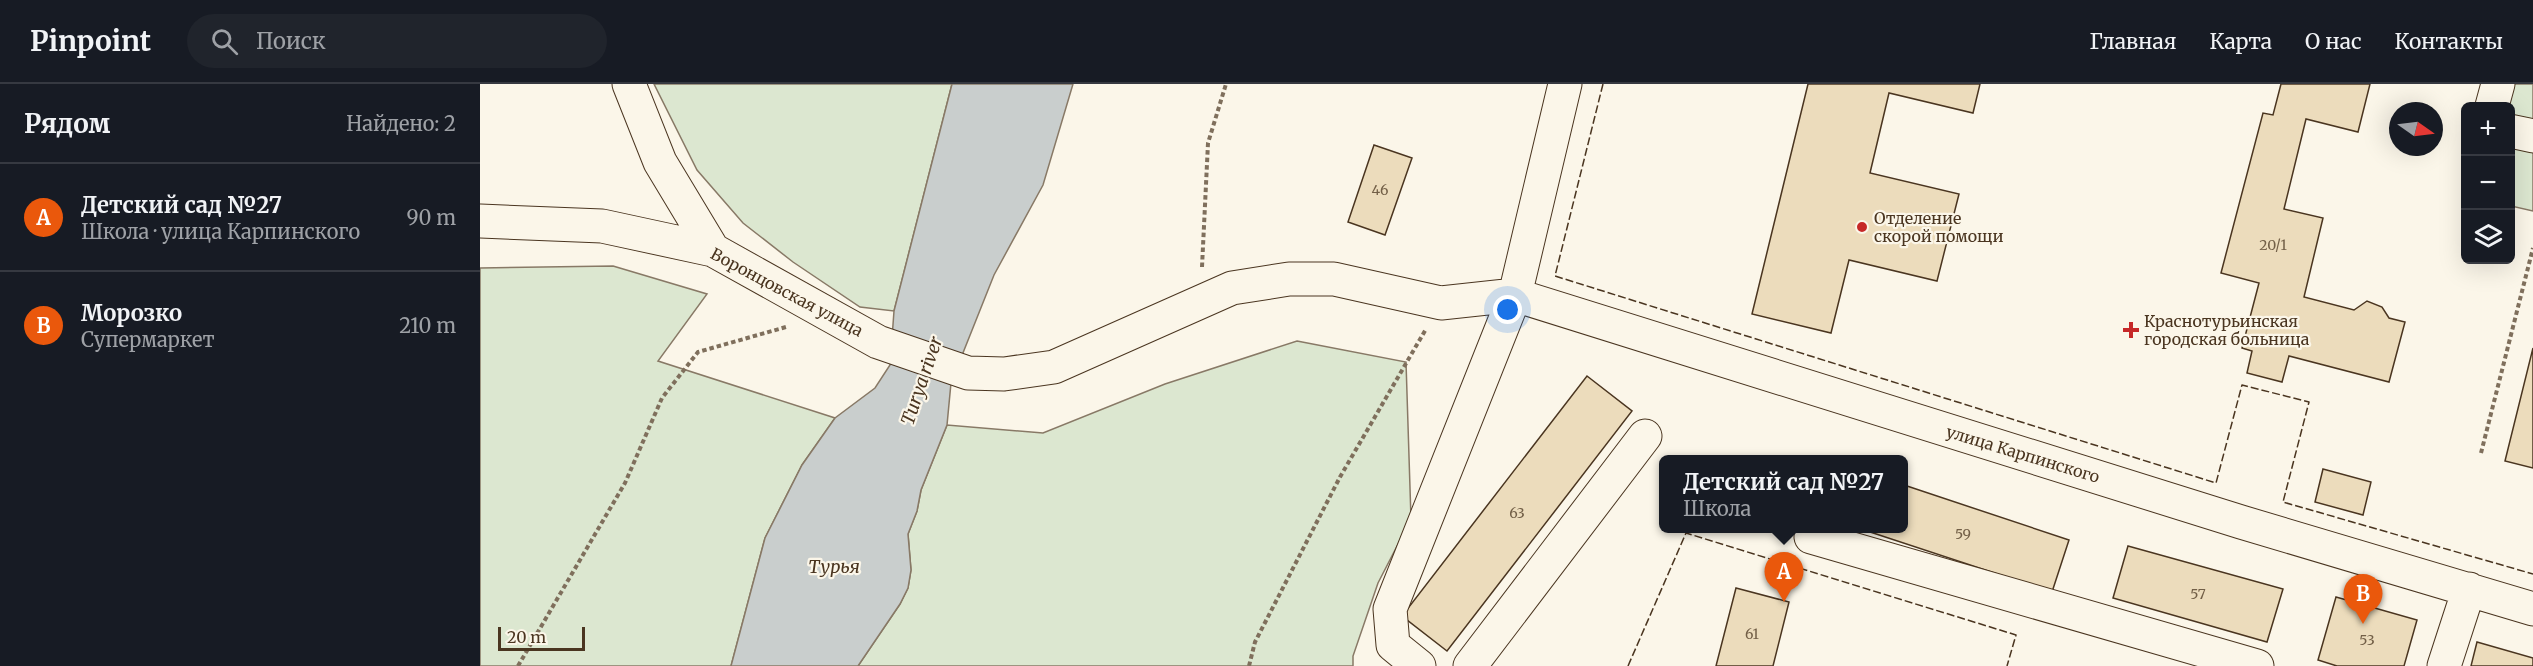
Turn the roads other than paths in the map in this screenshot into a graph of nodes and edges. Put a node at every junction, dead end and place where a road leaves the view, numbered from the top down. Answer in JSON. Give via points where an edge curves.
{"nodes":[{"id":1,"x":629,"y":84,"type":"edge"},
{"id":2,"x":1565,"y":84,"type":"edge"},
{"id":3,"x":2498,"y":84,"type":"edge"},
{"id":4,"x":2493,"y":102,"type":"edge"},
{"id":5,"x":2515,"y":132,"type":"edge"},
{"id":6,"x":2533,"y":136,"type":"edge"},
{"id":7,"x":480,"y":221,"type":"edge"},
{"id":8,"x":713,"y":250,"type":"junction"},
{"id":9,"x":1515,"y":295,"type":"junction"},
{"id":10,"x":1645,"y":436,"type":"dead end"},
{"id":11,"x":1810,"y":537,"type":"dead end"},
{"id":12,"x":2469,"y":589,"type":"junction"},
{"id":13,"x":2533,"y":609,"type":"edge"},
{"id":14,"x":1419,"y":666,"type":"edge"},
{"id":15,"x":1470,"y":666,"type":"edge"},
{"id":16,"x":2257,"y":666,"type":"edge"},
{"id":17,"x":2444,"y":666,"type":"edge"}],
"edges":[{"from":1,"to":8,"type":"street","via":[[660,162]]},
{"from":2,"to":9,"type":"street"},
{"from":3,"to":4,"type":"street"},
{"from":5,"to":6,"type":"street"},
{"from":7,"to":8,"type":"street","name":"Воронцовская улица","via":[[602,226]]},
{"from":8,"to":9,"type":"street","name":"Воронцовская улица","via":[[878,342],[968,373],[1004,374],[1054,367],[1232,288],[1289,279],[1334,279],[1441,303]]},
{"from":9,"to":12,"type":"street","name":"улица Карпинского"},
{"from":9,"to":14,"type":"street","via":[[1390,609],[1394,645]]},
{"from":10,"to":15,"type":"street"},
{"from":11,"to":16,"type":"street"},
{"from":12,"to":13,"type":"street","name":"улица Карпинского"},
{"from":12,"to":17,"type":"street"}]}
